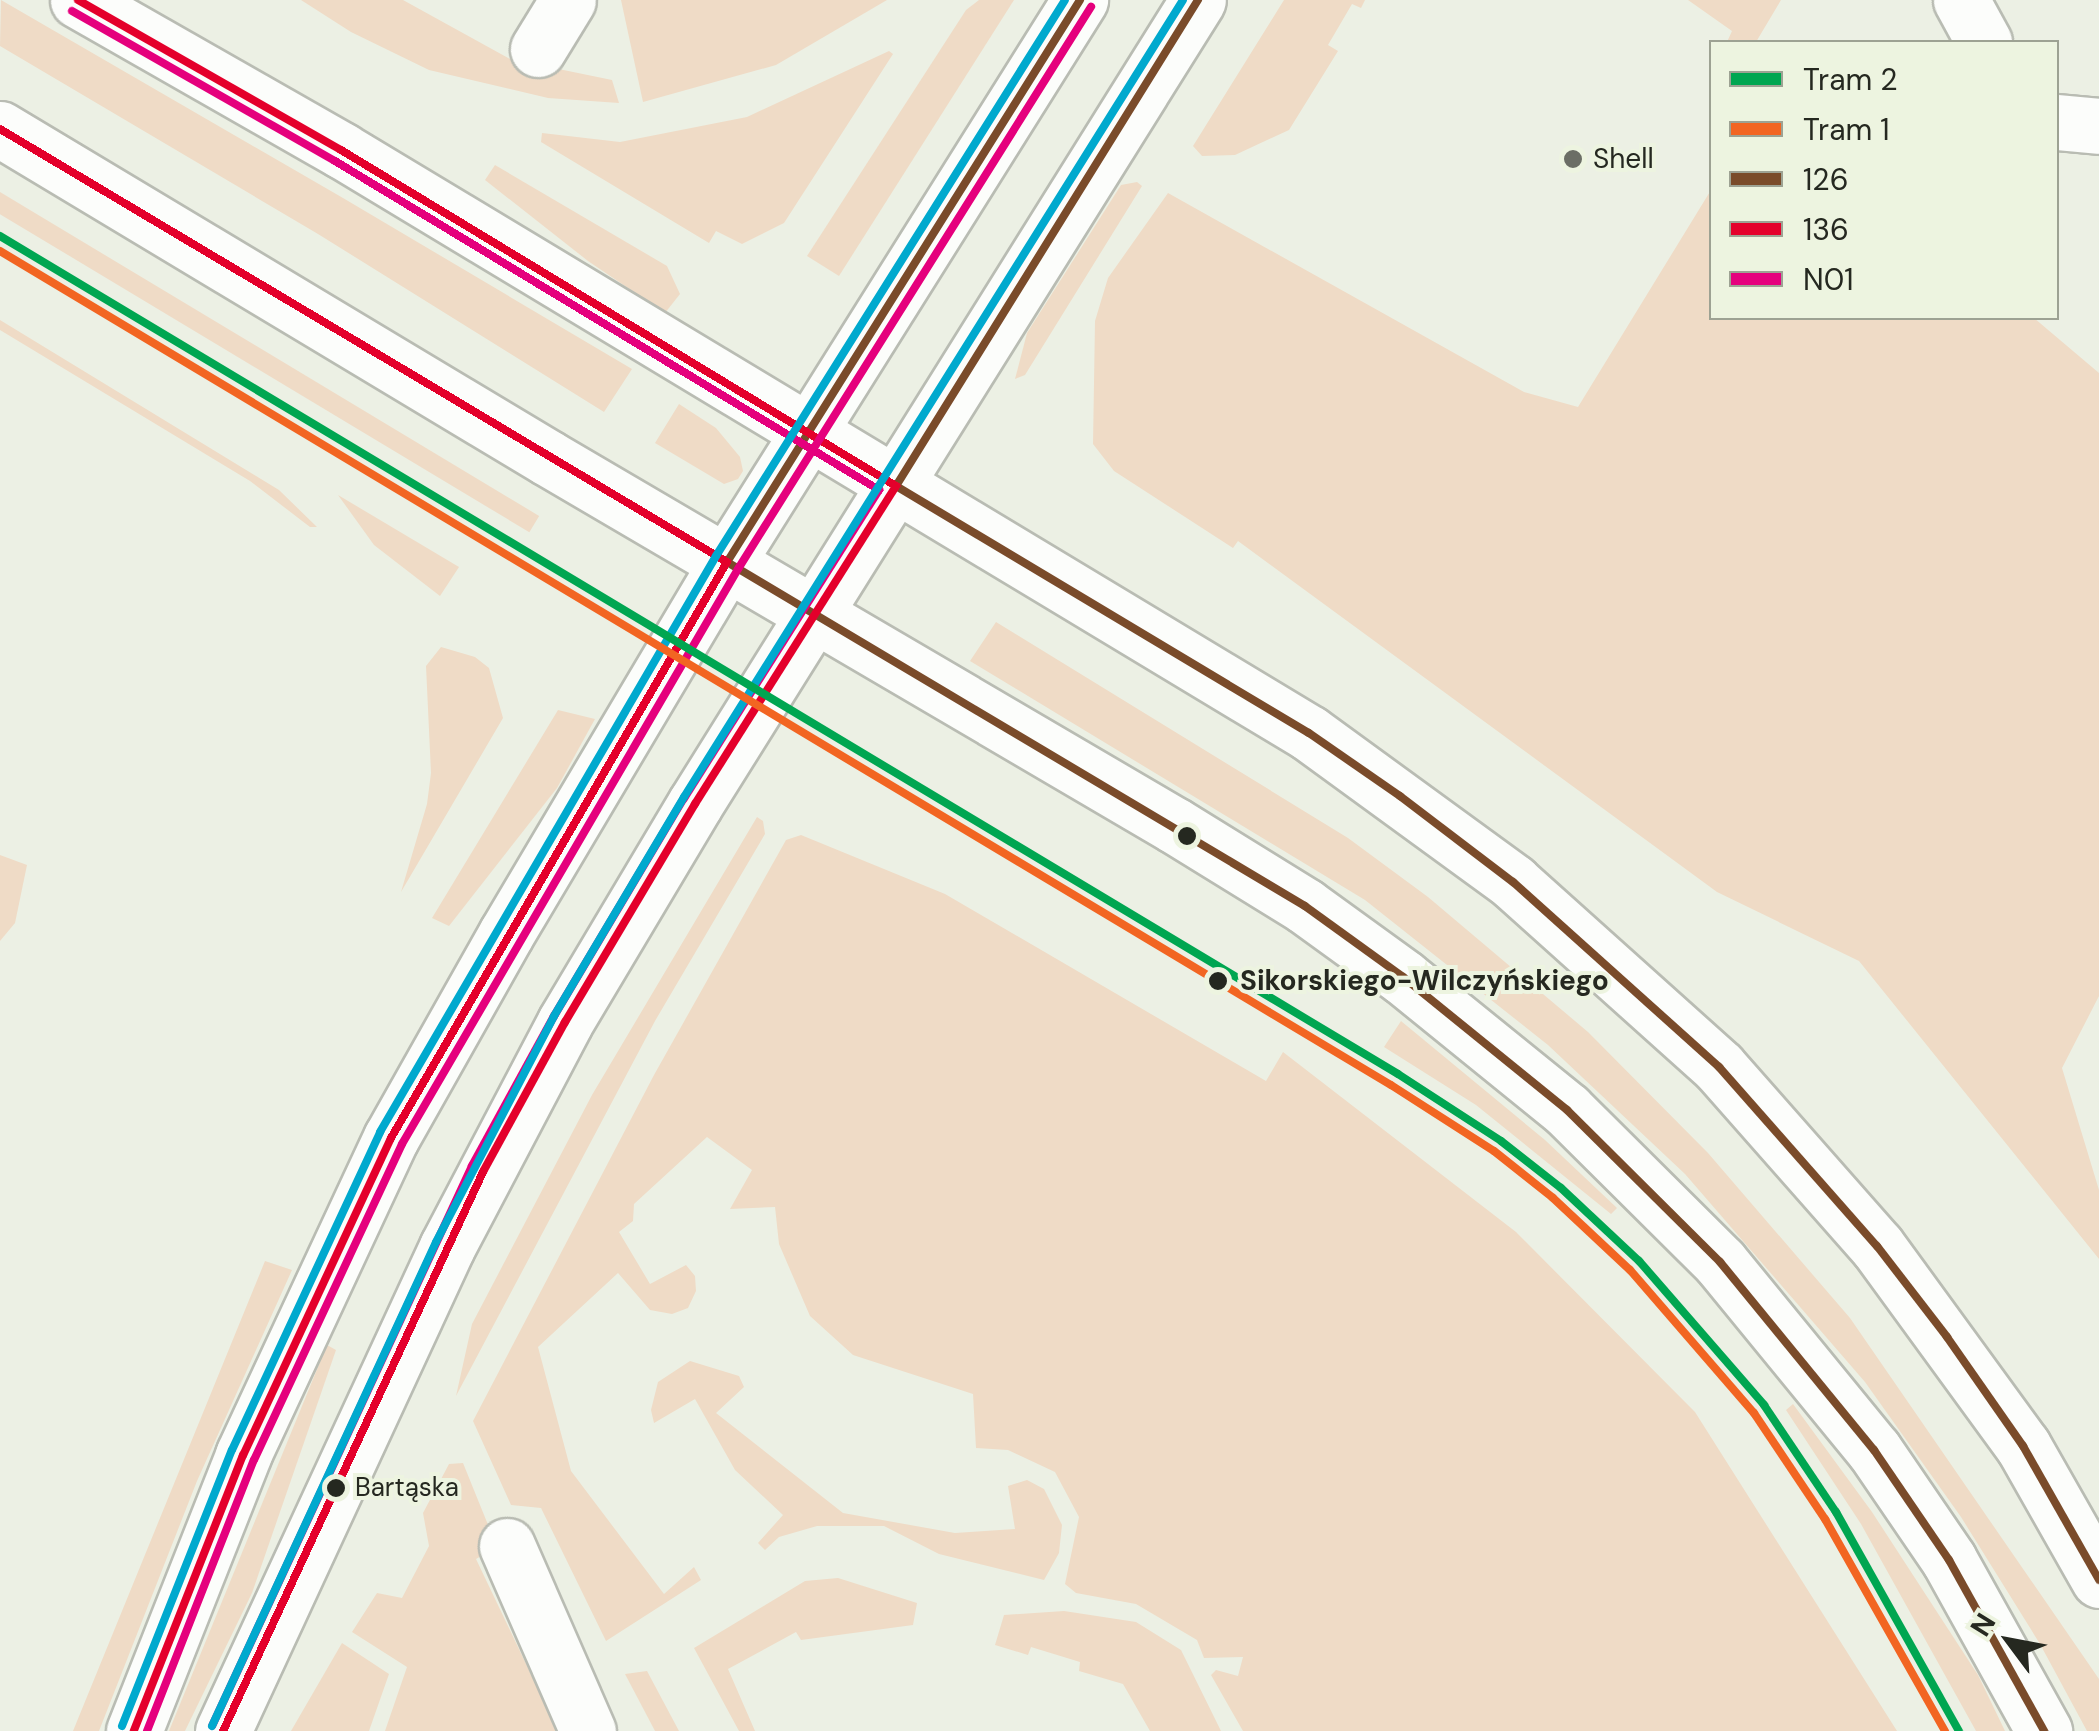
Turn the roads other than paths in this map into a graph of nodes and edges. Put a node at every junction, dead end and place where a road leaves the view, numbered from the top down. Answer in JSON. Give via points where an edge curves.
{"nodes":[{"id":1,"x":78,"y":0,"type":"edge"},
{"id":2,"x":568,"y":0,"type":"edge"},
{"id":3,"x":1080,"y":0,"type":"edge"},
{"id":4,"x":1198,"y":0,"type":"edge"},
{"id":5,"x":1961,"y":0,"type":"edge"},
{"id":6,"x":1983,"y":40,"type":"edge"},
{"id":7,"x":538,"y":49,"type":"dead end"},
{"id":8,"x":2059,"y":122,"type":"edge"},
{"id":9,"x":2099,"y":126,"type":"edge"},
{"id":10,"x":0,"y":129,"type":"edge"},
{"id":11,"x":809,"y":432,"type":"junction"},
{"id":12,"x":896,"y":486,"type":"junction"},
{"id":13,"x":726,"y":562,"type":"junction"},
{"id":14,"x":815,"y":614,"type":"junction"},
{"id":15,"x":507,"y":1546,"type":"dead end"},
{"id":16,"x":2099,"y":1580,"type":"edge"},
{"id":17,"x":134,"y":1731,"type":"edge"},
{"id":18,"x":223,"y":1731,"type":"edge"},
{"id":19,"x":588,"y":1731,"type":"edge"},
{"id":20,"x":2044,"y":1731,"type":"edge"}],
"edges":[{"from":1,"to":11,"type":"main road"},
{"from":2,"to":7,"type":"main road"},
{"from":3,"to":11,"type":"main road"},
{"from":4,"to":12,"type":"main road"},
{"from":5,"to":6,"type":"main road"},
{"from":8,"to":9,"type":"main road"},
{"from":10,"to":13,"type":"main road"},
{"from":11,"to":12,"type":"main road"},
{"from":11,"to":13,"type":"main road"},
{"from":12,"to":14,"type":"main road"},
{"from":12,"to":16,"type":"main road","via":[[1309,732],[1513,882],[1704,1054],[1877,1246],[1947,1336],[2023,1446]]},
{"from":13,"to":14,"type":"main road"},
{"from":13,"to":17,"type":"main road","via":[[391,1138],[243,1455]]},
{"from":14,"to":18,"type":"main road","via":[[575,1005],[483,1172]]},
{"from":14,"to":20,"type":"main road","via":[[1306,906],[1567,1110],[1720,1262],[1874,1450],[1950,1560]]},
{"from":15,"to":19,"type":"main road"}]}
